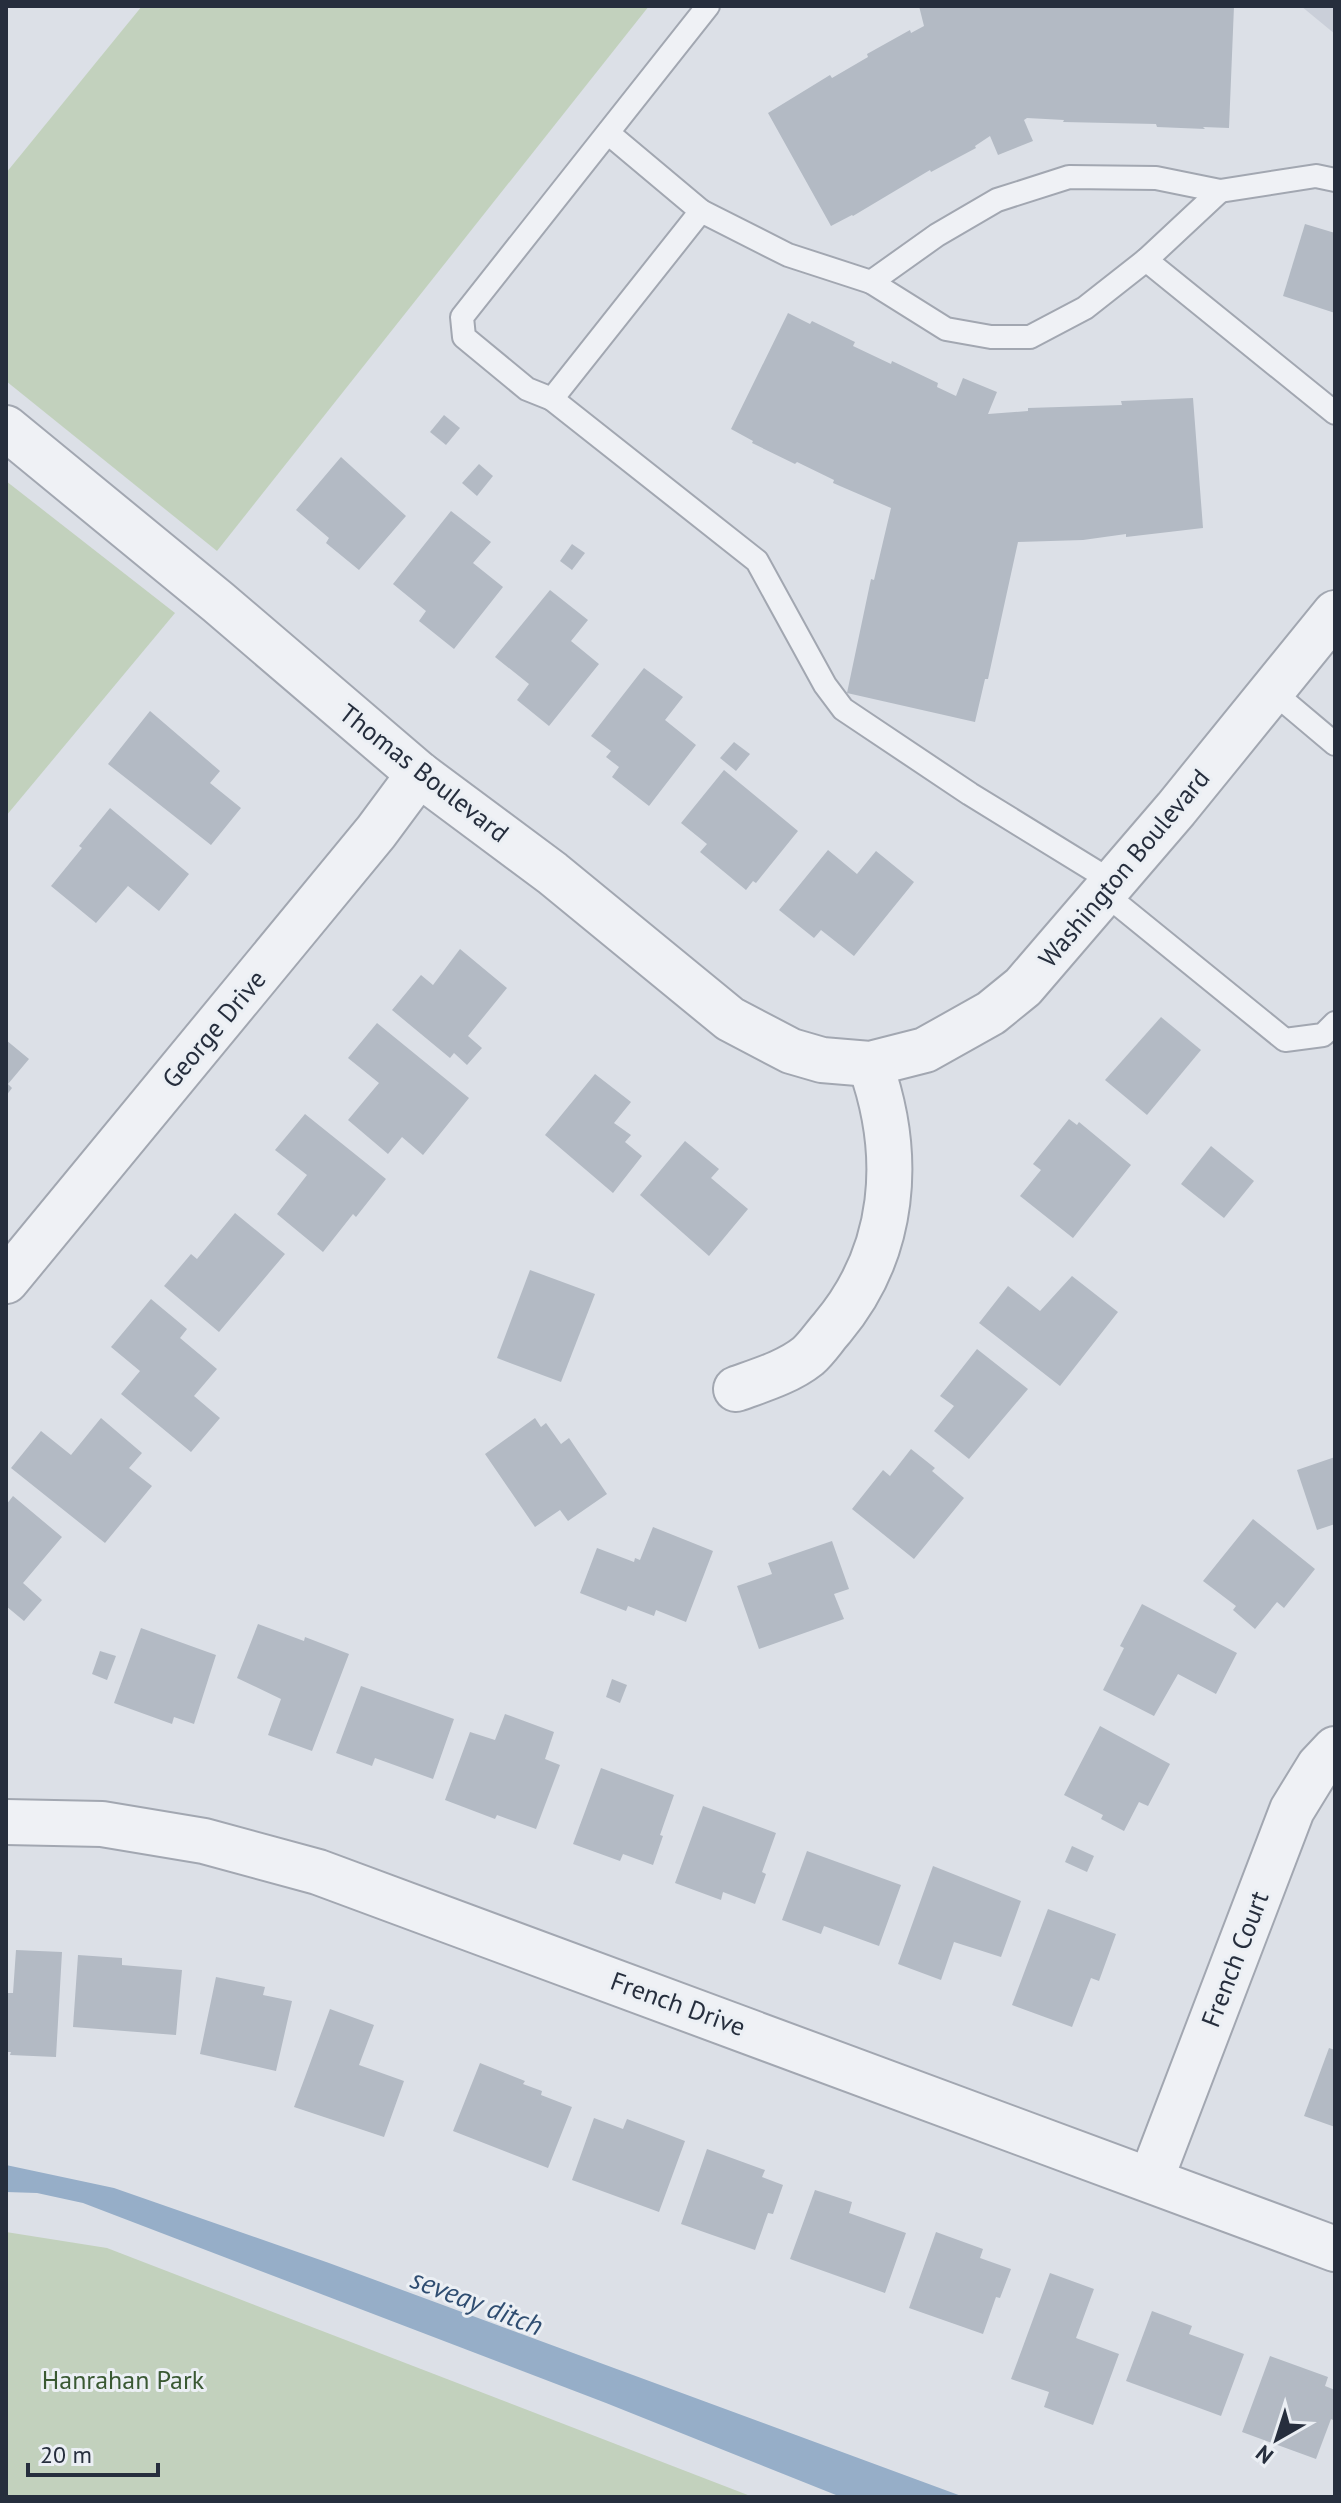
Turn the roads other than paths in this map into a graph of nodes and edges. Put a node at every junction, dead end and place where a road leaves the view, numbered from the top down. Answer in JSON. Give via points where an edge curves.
{"nodes":[{"id":1,"x":708,"y":6,"type":"edge"},
{"id":2,"x":608,"y":133,"type":"junction"},
{"id":3,"x":1335,"y":180,"type":"edge"},
{"id":4,"x":1220,"y":191,"type":"junction"},
{"id":5,"x":701,"y":211,"type":"junction"},
{"id":6,"x":1146,"y":260,"type":"junction"},
{"id":7,"x":871,"y":282,"type":"junction"},
{"id":8,"x":552,"y":399,"type":"junction"},
{"id":9,"x":1335,"y":413,"type":"edge"},
{"id":10,"x":6,"y":428,"type":"edge"},
{"id":11,"x":1335,"y":613,"type":"edge"},
{"id":12,"x":1272,"y":691,"type":"junction"},
{"id":13,"x":1335,"y":744,"type":"edge"},
{"id":14,"x":419,"y":774,"type":"junction"},
{"id":15,"x":1109,"y":887,"type":"junction"},
{"id":16,"x":1335,"y":1023,"type":"edge"},
{"id":17,"x":870,"y":1064,"type":"junction"},
{"id":18,"x":6,"y":1281,"type":"edge"},
{"id":19,"x":736,"y":1389,"type":"dead end"},
{"id":20,"x":1335,"y":1749,"type":"edge"},
{"id":21,"x":6,"y":1822,"type":"edge"},
{"id":22,"x":1151,"y":2179,"type":"junction"},
{"id":23,"x":1335,"y":2249,"type":"edge"}],
"edges":[{"from":1,"to":2,"type":"lane"},
{"from":2,"to":5,"type":"lane"},
{"from":2,"to":8,"type":"lane","via":[[462,317],[464,337],[527,389]]},
{"from":3,"to":4,"type":"lane","via":[[1316,176]]},
{"from":4,"to":6,"type":"lane"},
{"from":4,"to":7,"type":"lane","via":[[1156,178],[1069,177],[997,200]]},
{"from":5,"to":7,"type":"lane","via":[[788,255]]},
{"from":5,"to":8,"type":"lane"},
{"from":6,"to":7,"type":"lane","via":[[1085,308],[1030,337],[946,329]]},
{"from":6,"to":9,"type":"lane"},
{"from":8,"to":15,"type":"lane","via":[[757,561],[843,709]]},
{"from":10,"to":14,"type":"street","name":"Thomas Boulevard"},
{"from":11,"to":12,"type":"street","name":"Washington Boulevard"},
{"from":12,"to":13,"type":"lane"},
{"from":12,"to":15,"type":"street","name":"Washington Boulevard"},
{"from":14,"to":17,"type":"street","name":"Thomas Boulevard","via":[[552,873],[730,1019],[791,1051]]},
{"from":14,"to":18,"type":"street","name":"George Drive"},
{"from":15,"to":16,"type":"lane","via":[[1285,1040],[1323,1035]]},
{"from":15,"to":17,"type":"street","name":"Washington Boulevard","via":[[1023,987],[991,1013],[925,1050]]},
{"from":17,"to":19,"type":"street","via":[[883,1101],[890,1183],[880,1245],[852,1303],[808,1355]]},
{"from":20,"to":22,"type":"street","name":"French Court","via":[[1292,1810]]},
{"from":21,"to":22,"type":"street","name":"French Drive","via":[[102,1824],[204,1841],[318,1872]]},
{"from":22,"to":23,"type":"street","name":"French Drive"}]}
